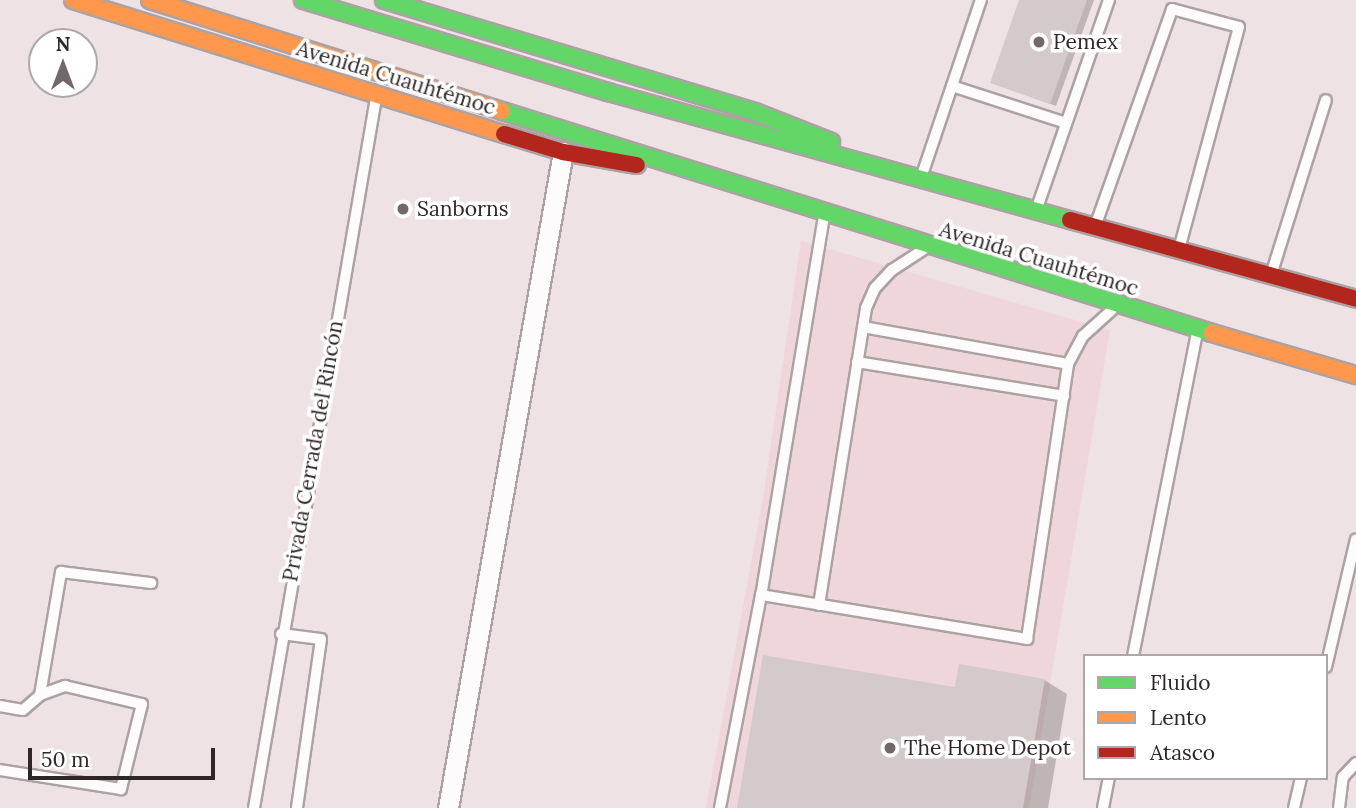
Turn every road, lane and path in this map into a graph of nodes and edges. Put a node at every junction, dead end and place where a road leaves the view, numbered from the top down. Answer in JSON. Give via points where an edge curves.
{"nodes":[{"id":1,"x":73,"y":0,"type":"edge"},
{"id":2,"x":150,"y":0,"type":"edge"},
{"id":3,"x":303,"y":0,"type":"edge"},
{"id":4,"x":384,"y":0,"type":"edge"},
{"id":5,"x":981,"y":0,"type":"edge"},
{"id":6,"x":1109,"y":0,"type":"edge"},
{"id":7,"x":952,"y":86,"type":"junction"},
{"id":8,"x":376,"y":94,"type":"junction"},
{"id":9,"x":1326,"y":100,"type":"dead end"},
{"id":10,"x":1066,"y":123,"type":"junction"},
{"id":11,"x":564,"y":152,"type":"junction"},
{"id":12,"x":922,"y":177,"type":"junction"},
{"id":13,"x":710,"y":178,"type":"junction"},
{"id":14,"x":1037,"y":209,"type":"junction"},
{"id":15,"x":824,"y":214,"type":"junction"},
{"id":16,"x":1096,"y":225,"type":"junction"},
{"id":17,"x":930,"y":246,"type":"junction"},
{"id":18,"x":1179,"y":249,"type":"junction"},
{"id":19,"x":1270,"y":275,"type":"junction"},
{"id":20,"x":1356,"y":299,"type":"edge"},
{"id":21,"x":1117,"y":305,"type":"junction"},
{"id":22,"x":863,"y":327,"type":"junction"},
{"id":23,"x":1198,"y":329,"type":"junction"},
{"id":24,"x":857,"y":362,"type":"junction"},
{"id":25,"x":1068,"y":364,"type":"junction"},
{"id":26,"x":1356,"y":375,"type":"edge"},
{"id":27,"x":1064,"y":396,"type":"junction"},
{"id":28,"x":1356,"y":539,"type":"edge"},
{"id":29,"x":151,"y":583,"type":"dead end"},
{"id":30,"x":761,"y":595,"type":"junction"},
{"id":31,"x":818,"y":605,"type":"junction"},
{"id":32,"x":281,"y":634,"type":"junction"},
{"id":33,"x":1133,"y":654,"type":"edge"},
{"id":34,"x":1328,"y":658,"type":"edge"},
{"id":35,"x":40,"y":695,"type":"junction"},
{"id":36,"x":0,"y":706,"type":"edge"},
{"id":37,"x":1356,"y":763,"type":"edge"},
{"id":38,"x":0,"y":770,"type":"edge"},
{"id":39,"x":1109,"y":780,"type":"edge"},
{"id":40,"x":1301,"y":780,"type":"edge"},
{"id":41,"x":254,"y":808,"type":"edge"},
{"id":42,"x":297,"y":808,"type":"edge"},
{"id":43,"x":448,"y":808,"type":"edge"},
{"id":44,"x":720,"y":808,"type":"edge"},
{"id":45,"x":1103,"y":808,"type":"edge"},
{"id":46,"x":1294,"y":808,"type":"edge"},
{"id":47,"x":1339,"y":808,"type":"edge"}],
"edges":[{"from":1,"to":8,"type":"main road","name":"Avenida Cuauhtémoc"},
{"from":2,"to":13,"type":"main road","name":"Avenida Cuauhtémoc"},
{"from":3,"to":12,"type":"main road","via":[[608,92]]},
{"from":4,"to":12,"type":"main road","via":[[755,112]]},
{"from":5,"to":7,"type":"lane"},
{"from":6,"to":10,"type":"lane"},
{"from":7,"to":10,"type":"lane"},
{"from":7,"to":12,"type":"lane"},
{"from":8,"to":11,"type":"main road","name":"Avenida Cuauhtémoc"},
{"from":8,"to":32,"type":"lane","name":"Privada Cerrada del Rincón"},
{"from":9,"to":19,"type":"lane"},
{"from":10,"to":14,"type":"lane"},
{"from":11,"to":13,"type":"main road","name":"Avenida Cuauhtémoc"},
{"from":11,"to":43,"type":"street"},
{"from":12,"to":14,"type":"main road"},
{"from":13,"to":15,"type":"main road","name":"Avenida Cuauhtémoc"},
{"from":14,"to":16,"type":"main road"},
{"from":15,"to":17,"type":"main road","name":"Avenida Cuauhtémoc"},
{"from":15,"to":30,"type":"lane"},
{"from":16,"to":18,"type":"main road"},
{"from":16,"to":18,"type":"lane","via":[[1172,9],[1239,27]]},
{"from":17,"to":21,"type":"main road","name":"Avenida Cuauhtémoc"},
{"from":17,"to":22,"type":"lane","via":[[892,270],[875,288]]},
{"from":18,"to":19,"type":"main road"},
{"from":19,"to":20,"type":"main road"},
{"from":21,"to":23,"type":"main road","name":"Avenida Cuauhtémoc"},
{"from":21,"to":25,"type":"lane","via":[[1083,336]]},
{"from":22,"to":24,"type":"lane"},
{"from":22,"to":25,"type":"lane"},
{"from":23,"to":26,"type":"main road","name":"Avenida Cuauhtémoc"},
{"from":23,"to":33,"type":"lane"},
{"from":24,"to":27,"type":"lane"},
{"from":24,"to":31,"type":"lane"},
{"from":25,"to":27,"type":"lane"},
{"from":27,"to":31,"type":"lane","via":[[1027,639]]},
{"from":28,"to":34,"type":"lane"},
{"from":29,"to":35,"type":"lane","via":[[61,572]]},
{"from":30,"to":31,"type":"lane"},
{"from":30,"to":44,"type":"lane"},
{"from":32,"to":41,"type":"lane","name":"Privada Cerrada del Rincón"},
{"from":32,"to":42,"type":"lane","via":[[321,639]]},
{"from":35,"to":36,"type":"lane","via":[[23,710]]},
{"from":35,"to":38,"type":"lane","via":[[65,687],[142,704],[121,789]]},
{"from":37,"to":47,"type":"lane","via":[[1343,777]]},
{"from":39,"to":45,"type":"lane"},
{"from":40,"to":46,"type":"lane"}]}
